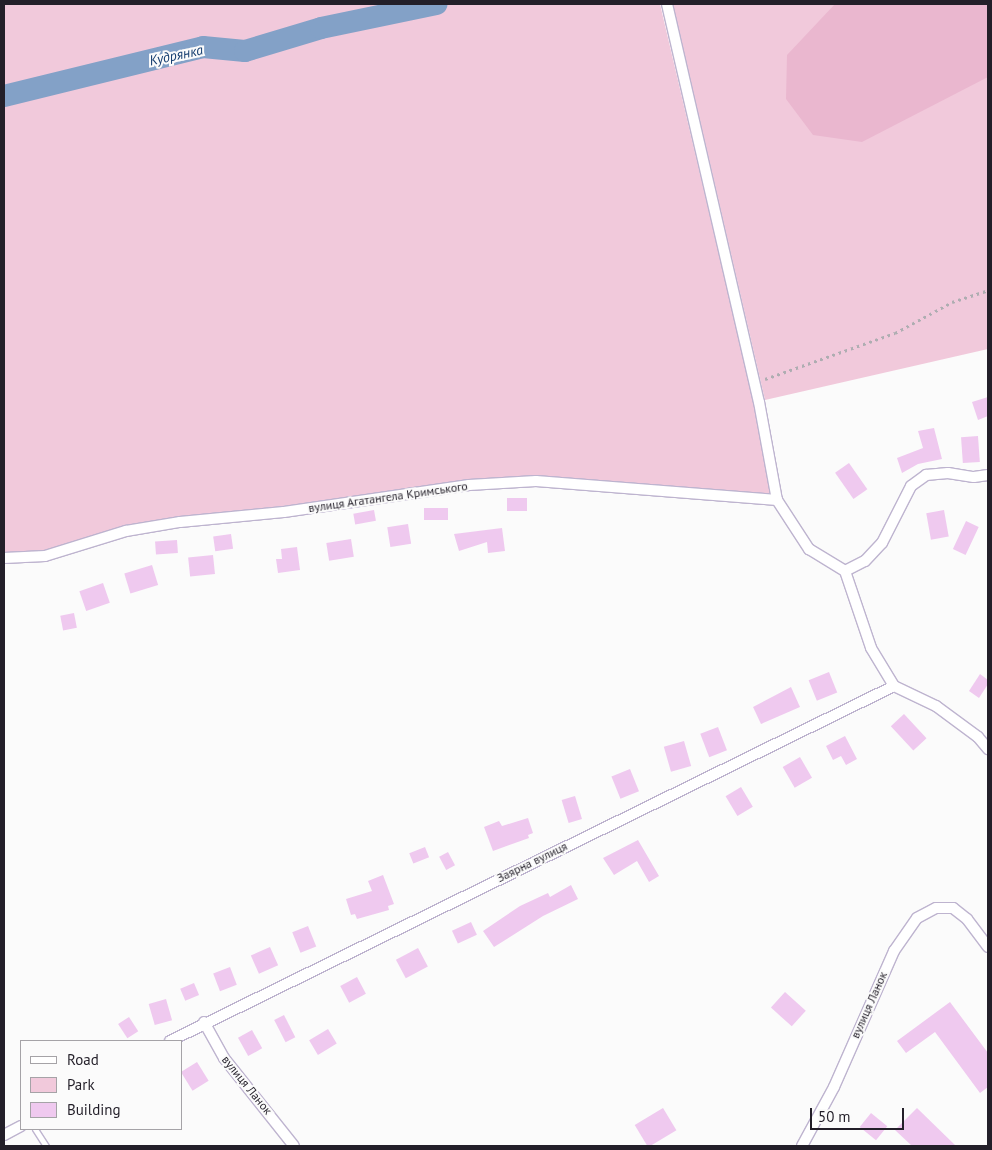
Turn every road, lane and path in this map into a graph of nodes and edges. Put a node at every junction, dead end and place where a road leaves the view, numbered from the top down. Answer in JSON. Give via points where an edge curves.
{"nodes":[{"id":1,"x":667,"y":4,"type":"edge"},
{"id":2,"x":988,"y":290,"type":"edge"},
{"id":3,"x":755,"y":382,"type":"junction"},
{"id":4,"x":988,"y":475,"type":"edge"},
{"id":5,"x":777,"y":500,"type":"junction"},
{"id":6,"x":4,"y":558,"type":"edge"},
{"id":7,"x":845,"y":571,"type":"junction"},
{"id":8,"x":894,"y":686,"type":"junction"},
{"id":9,"x":988,"y":749,"type":"edge"},
{"id":10,"x":988,"y":947,"type":"edge"},
{"id":11,"x":204,"y":1022,"type":"junction"},
{"id":12,"x":172,"y":1040,"type":"edge"},
{"id":13,"x":20,"y":1127,"type":"edge"},
{"id":14,"x":35,"y":1130,"type":"edge"},
{"id":15,"x":4,"y":1135,"type":"edge"},
{"id":16,"x":46,"y":1146,"type":"edge"},
{"id":17,"x":294,"y":1146,"type":"edge"},
{"id":18,"x":802,"y":1146,"type":"edge"}],
"edges":[{"from":1,"to":3,"type":"street"},
{"from":2,"to":3,"type":"path","via":[[952,302],[895,333]]},
{"from":3,"to":5,"type":"street"},
{"from":4,"to":7,"type":"street","via":[[974,477],[948,473],[926,476],[911,486],[882,543],[865,560]]},
{"from":5,"to":6,"type":"street","name":"вулиця Агатангела Кримського","via":[[536,481],[470,485],[284,512],[180,522],[126,531],[45,556]]},
{"from":5,"to":7,"type":"street","via":[[809,549]]},
{"from":7,"to":8,"type":"street","via":[[871,648]]},
{"from":8,"to":9,"type":"street","via":[[936,706],[978,737]]},
{"from":8,"to":11,"type":"street","name":"Заярна вулиця"},
{"from":10,"to":18,"type":"street","name":"вулиця Ланок","via":[[967,919],[953,908],[936,908],[917,918],[894,951],[834,1087]]},
{"from":11,"to":12,"type":"street","name":"Заярна вулиця"},
{"from":11,"to":17,"type":"street","name":"вулиця Ланок","via":[[224,1058]]},
{"from":13,"to":15,"type":"street"},
{"from":14,"to":16,"type":"lane"}]}
